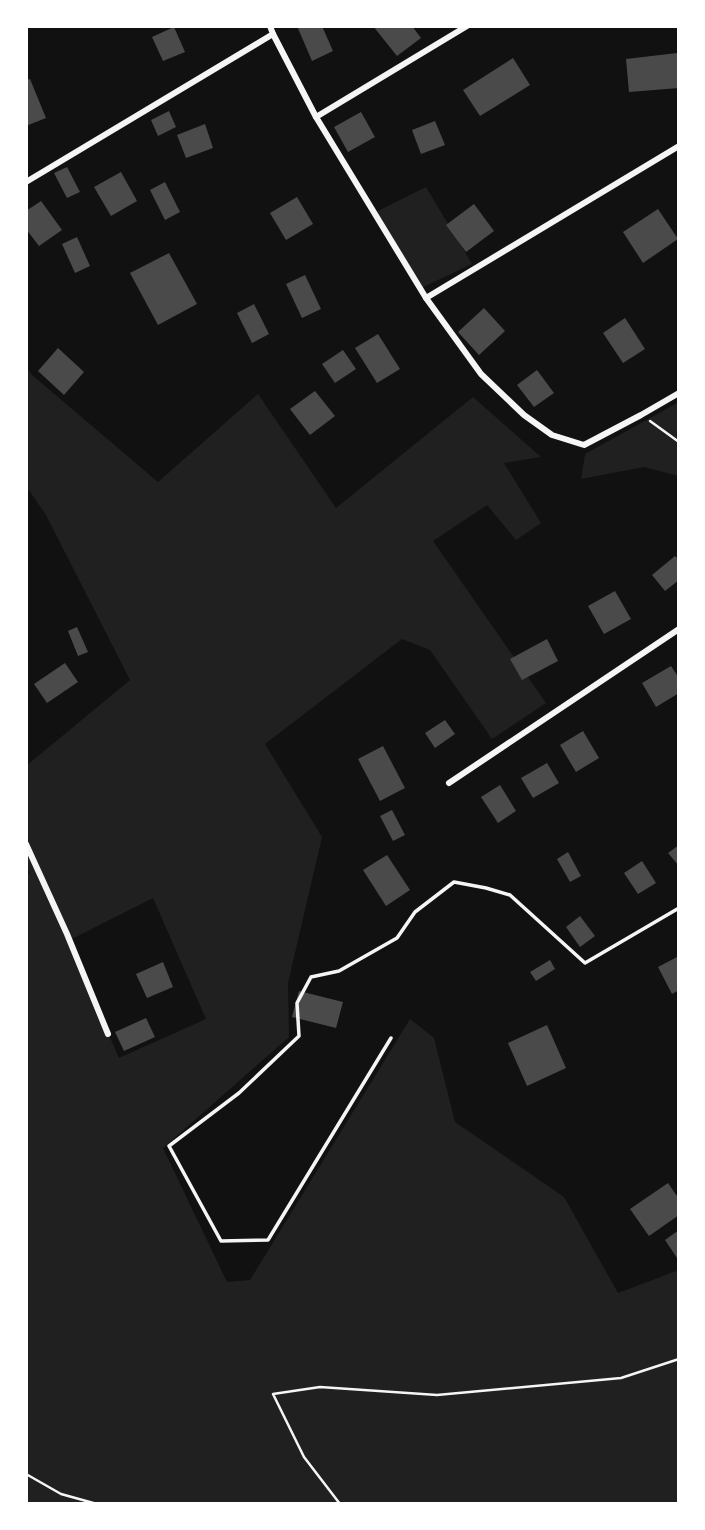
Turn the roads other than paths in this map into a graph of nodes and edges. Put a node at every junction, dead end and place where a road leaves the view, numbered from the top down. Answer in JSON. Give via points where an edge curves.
{"nodes":[{"id":1,"x":467,"y":26,"type":"edge"},
{"id":2,"x":272,"y":30,"type":"edge"},
{"id":3,"x":316,"y":117,"type":"junction"},
{"id":4,"x":679,"y":146,"type":"edge"},
{"id":5,"x":26,"y":182,"type":"edge"},
{"id":6,"x":426,"y":298,"type":"junction"},
{"id":7,"x":679,"y":393,"type":"edge"},
{"id":8,"x":679,"y":629,"type":"edge"},
{"id":9,"x":449,"y":783,"type":"dead end"},
{"id":10,"x":26,"y":844,"type":"edge"},
{"id":11,"x":679,"y":908,"type":"edge"},
{"id":12,"x":108,"y":1034,"type":"dead end"},
{"id":13,"x":391,"y":1038,"type":"dead end"}],
"edges":[{"from":1,"to":3,"type":"street"},
{"from":2,"to":3,"type":"street"},
{"from":2,"to":5,"type":"street"},
{"from":3,"to":6,"type":"street"},
{"from":4,"to":6,"type":"street"},
{"from":6,"to":7,"type":"street","via":[[481,374],[552,435],[584,445]]},
{"from":8,"to":9,"type":"street"},
{"from":10,"to":12,"type":"street"},
{"from":11,"to":13,"type":"lane","via":[[585,963],[510,895],[454,882],[415,912],[397,938],[339,971],[311,977],[298,1003],[299,1036],[239,1093],[169,1146],[221,1241],[268,1240]]}]}
